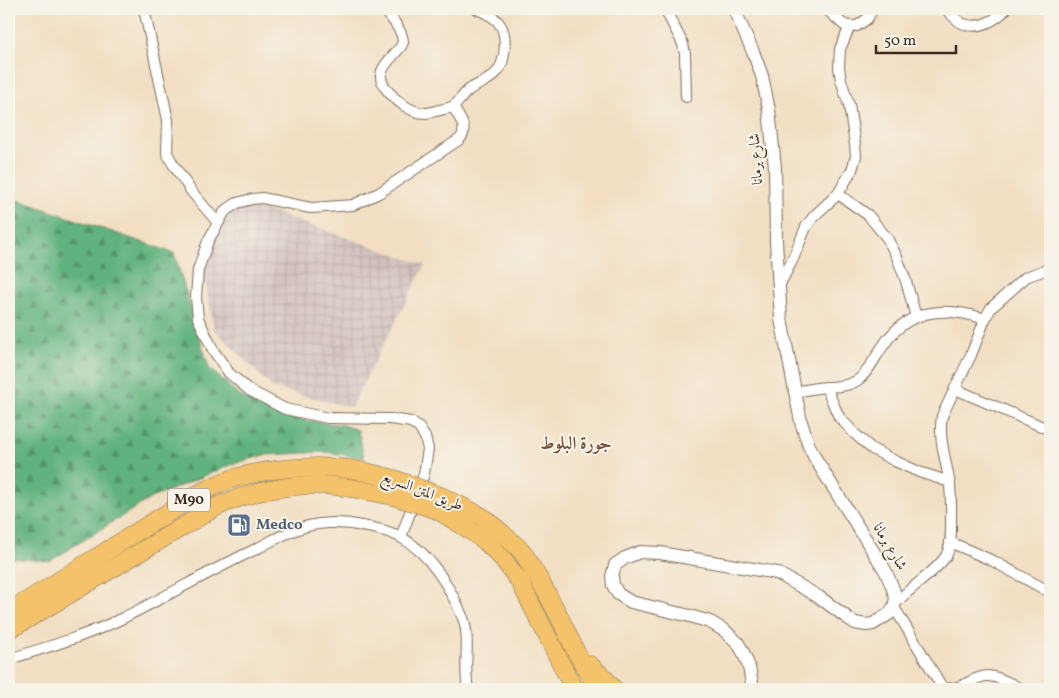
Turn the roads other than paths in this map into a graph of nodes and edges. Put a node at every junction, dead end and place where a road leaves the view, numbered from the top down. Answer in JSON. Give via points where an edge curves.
{"nodes":[{"id":1,"x":144,"y":9,"type":"edge"},
{"id":2,"x":384,"y":9,"type":"edge"},
{"id":3,"x":477,"y":9,"type":"edge"},
{"id":4,"x":665,"y":9,"type":"edge"},
{"id":5,"x":734,"y":9,"type":"edge"},
{"id":6,"x":826,"y":9,"type":"edge"},
{"id":7,"x":873,"y":9,"type":"edge"},
{"id":8,"x":946,"y":9,"type":"edge"},
{"id":9,"x":1006,"y":9,"type":"edge"},
{"id":10,"x":850,"y":26,"type":"junction"},
{"id":11,"x":686,"y":97,"type":"dead end"},
{"id":12,"x":454,"y":107,"type":"junction"},
{"id":13,"x":838,"y":194,"type":"junction"},
{"id":14,"x":218,"y":223,"type":"junction"},
{"id":15,"x":1050,"y":268,"type":"edge"},
{"id":16,"x":779,"y":286,"type":"junction"},
{"id":17,"x":916,"y":317,"type":"junction"},
{"id":18,"x":985,"y":318,"type":"junction"},
{"id":19,"x":826,"y":387,"type":"junction"},
{"id":20,"x":955,"y":389,"type":"junction"},
{"id":21,"x":794,"y":392,"type":"junction"},
{"id":22,"x":1050,"y":430,"type":"edge"},
{"id":23,"x":950,"y":482,"type":"junction"},
{"id":24,"x":393,"y":488,"type":"junction"},
{"id":25,"x":440,"y":504,"type":"junction"},
{"id":26,"x":401,"y":536,"type":"junction"},
{"id":27,"x":950,"y":542,"type":"junction"},
{"id":28,"x":1046,"y":590,"type":"dead end"},
{"id":29,"x":895,"y":605,"type":"junction"},
{"id":30,"x":9,"y":612,"type":"edge"},
{"id":31,"x":9,"y":630,"type":"edge"},
{"id":32,"x":576,"y":652,"type":"junction"},
{"id":33,"x":9,"y":659,"type":"edge"},
{"id":34,"x":942,"y":688,"type":"edge"},
{"id":35,"x":468,"y":689,"type":"edge"},
{"id":36,"x":574,"y":689,"type":"edge"},
{"id":37,"x":598,"y":689,"type":"edge"},
{"id":38,"x":614,"y":689,"type":"edge"},
{"id":39,"x":753,"y":689,"type":"edge"},
{"id":40,"x":1022,"y":689,"type":"edge"}],
"edges":[{"from":1,"to":14,"type":"street","via":[[168,120],[167,153],[191,191]]},
{"from":2,"to":12,"type":"street","via":[[403,42],[381,70],[382,83],[387,90],[401,103],[420,113]]},
{"from":3,"to":12,"type":"street","via":[[500,24],[504,39],[502,64],[496,73],[464,94]]},
{"from":4,"to":11,"type":"street","via":[[683,44]]},
{"from":5,"to":16,"type":"street","name":"شارع برمانا","via":[[762,76],[768,110],[775,167]]},
{"from":6,"to":10,"type":"street","via":[[844,25]]},
{"from":7,"to":10,"type":"street","via":[[867,20]]},
{"from":8,"to":9,"type":"street","via":[[959,22],[973,26],[989,22]]},
{"from":10,"to":13,"type":"street","via":[[840,49],[839,68],[849,105],[856,156]]},
{"from":12,"to":14,"type":"street","via":[[464,129],[460,139],[379,193],[353,205],[311,208],[252,199],[225,211]]},
{"from":13,"to":16,"type":"street","via":[[806,228]]},
{"from":13,"to":17,"type":"street","via":[[868,215],[887,238],[906,281]]},
{"from":14,"to":26,"type":"street","via":[[198,270],[196,297],[198,318],[213,350],[229,373],[249,390],[285,409],[328,418],[411,422],[425,436],[428,449],[424,474]]},
{"from":15,"to":18,"type":"street","via":[[1026,277],[991,308]]},
{"from":16,"to":21,"type":"street","name":"شارع برمانا","via":[[781,318]]},
{"from":17,"to":18,"type":"street","via":[[930,312],[951,312]]},
{"from":17,"to":19,"type":"street","via":[[892,332],[861,378],[854,383]]},
{"from":18,"to":20,"type":"street"},
{"from":19,"to":21,"type":"street"},
{"from":19,"to":23,"type":"street","via":[[839,417],[872,449]]},
{"from":20,"to":22,"type":"street"},
{"from":20,"to":23,"type":"street","via":[[940,427]]},
{"from":21,"to":29,"type":"street","name":"شارع برمانا","via":[[809,446],[890,579]]},
{"from":23,"to":27,"type":"street"},
{"from":24,"to":25,"type":"highway","name":"طريق المتن السريع","number":"M90","bridge":true},
{"from":24,"to":30,"type":"highway","name":"طريق المتن السريع","number":"M90","via":[[370,473],[318,467],[270,471],[220,483]]},
{"from":24,"to":31,"type":"highway","name":"طريق المتن السريع","number":"M90","via":[[320,484],[270,490],[223,504]]},
{"from":25,"to":32,"type":"highway","name":"طريق المتن السريع","number":"M90","via":[[481,516],[522,551]]},
{"from":25,"to":36,"type":"highway","name":"طريق المتن السريع","number":"M90","via":[[485,541],[520,582]]},
{"from":26,"to":33,"type":"street","via":[[352,523],[328,522],[296,529],[122,618],[75,638]]},
{"from":26,"to":35,"type":"street","via":[[432,564],[463,618],[467,632]]},
{"from":27,"to":28,"type":"street"},
{"from":27,"to":29,"type":"street","via":[[942,561]]},
{"from":29,"to":34,"type":"street"},
{"from":29,"to":39,"type":"street","via":[[886,617],[866,626],[855,623],[777,573],[640,552],[615,565],[613,585],[618,594],[631,602],[710,622],[725,631],[744,654]]},
{"from":32,"to":37,"type":"highway","name":"طريق المتن السريع","number":"M90"},
{"from":32,"to":38,"type":"highway"},
{"from":34,"to":40,"type":"street","via":[[954,689],[988,676]]}]}
